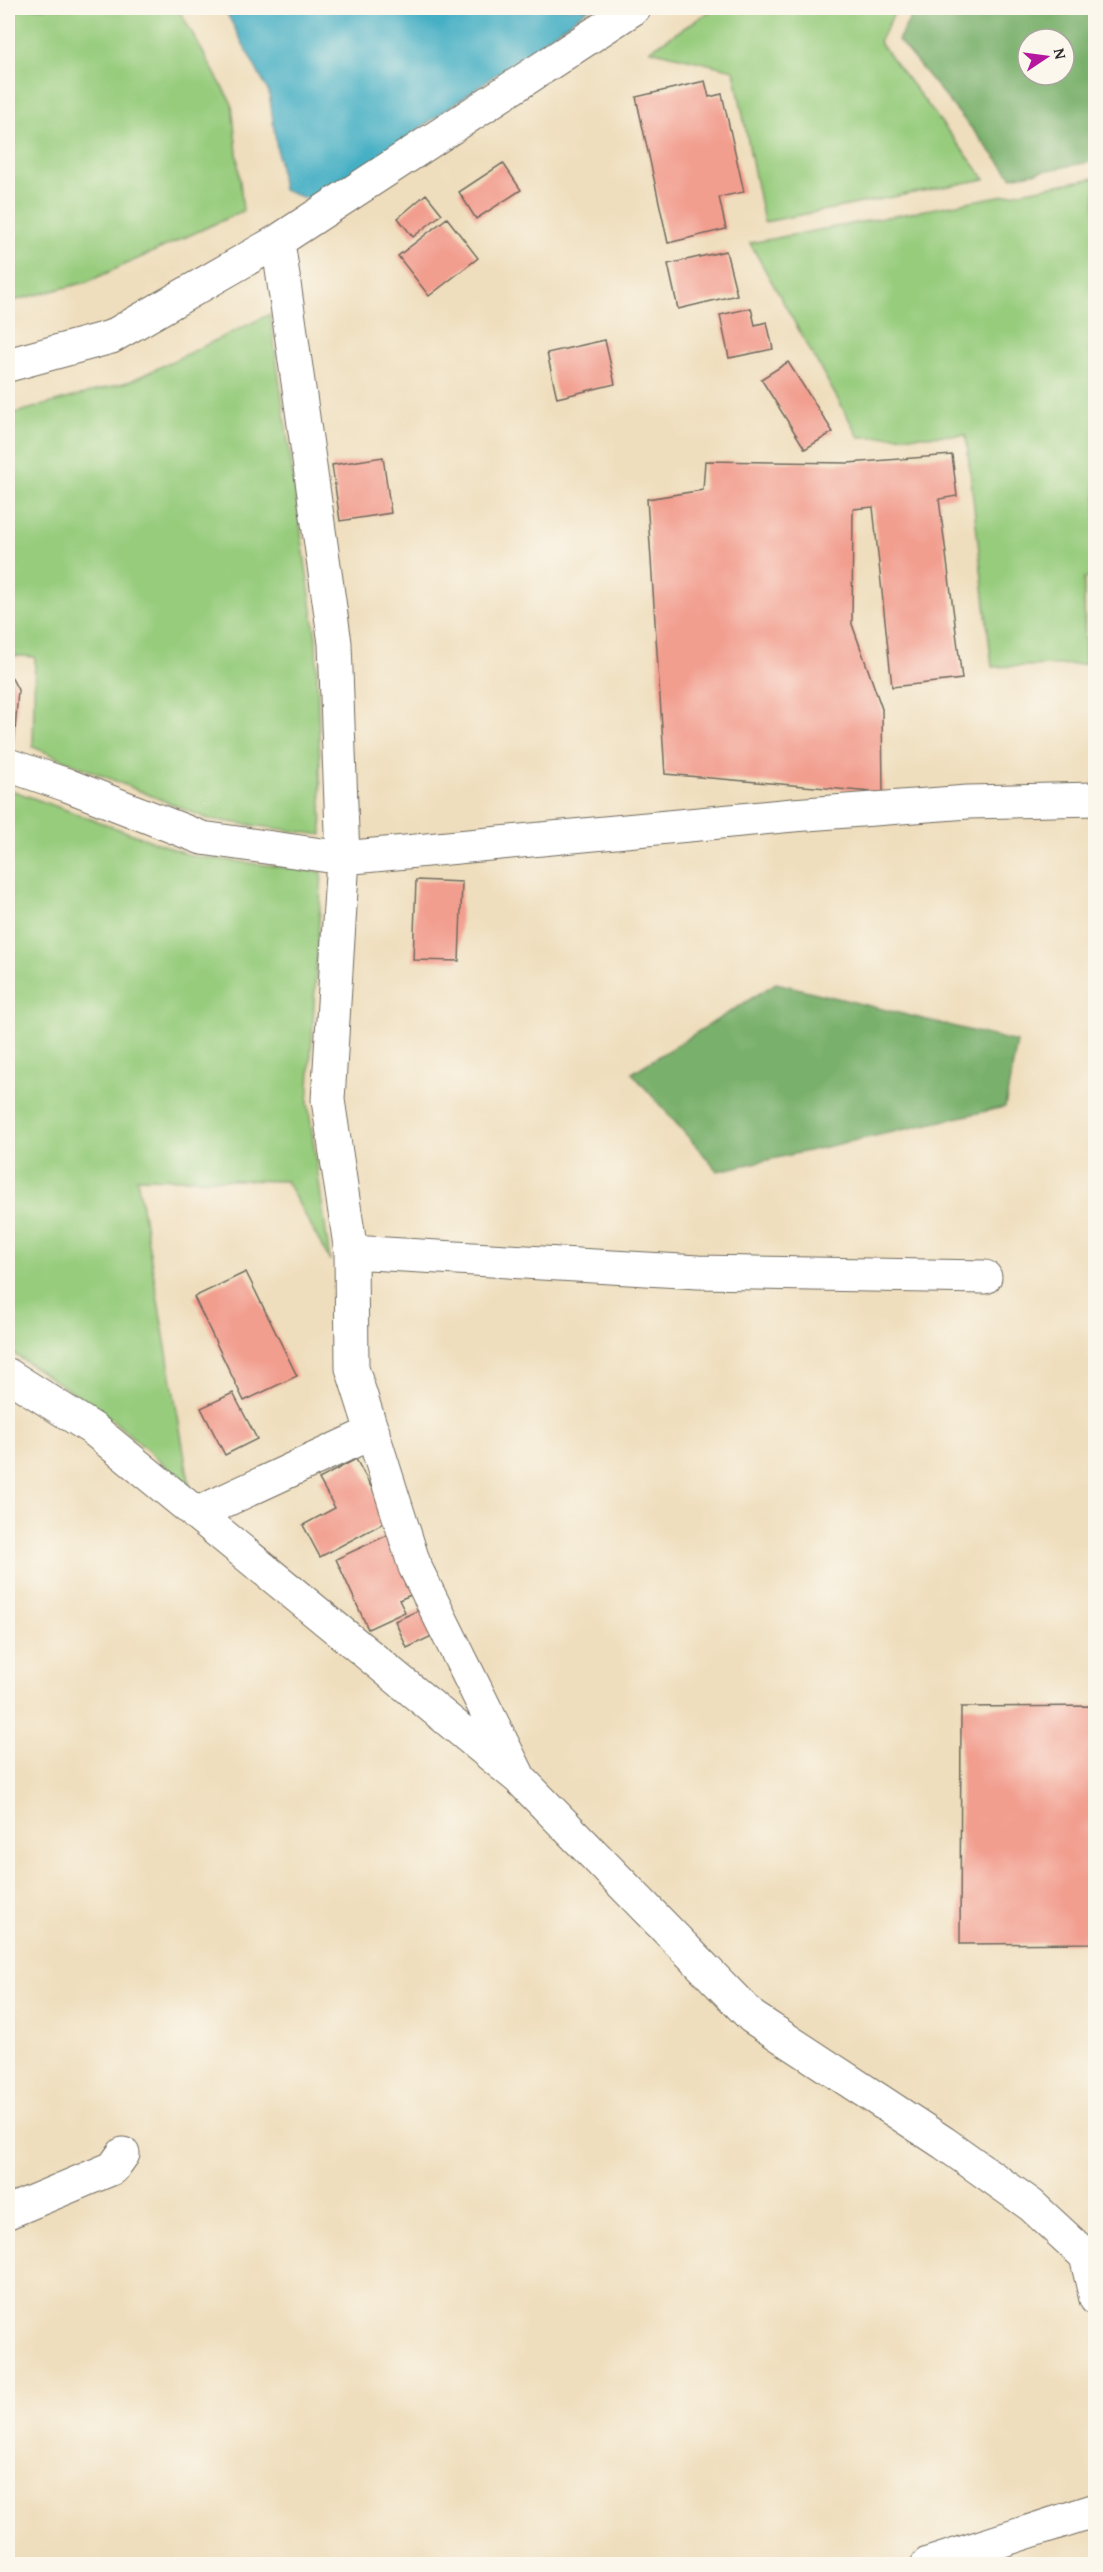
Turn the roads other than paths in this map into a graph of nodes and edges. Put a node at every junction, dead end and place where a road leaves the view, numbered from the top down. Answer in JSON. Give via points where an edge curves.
{"nodes":[{"id":1,"x":634,"y":8,"type":"edge"},
{"id":2,"x":278,"y":241,"type":"junction"},
{"id":3,"x":8,"y":365,"type":"edge"},
{"id":4,"x":8,"y":765,"type":"edge"},
{"id":5,"x":1095,"y":799,"type":"edge"},
{"id":6,"x":343,"y":858,"type":"junction"},
{"id":7,"x":351,"y":1252,"type":"junction"},
{"id":8,"x":985,"y":1277,"type":"dead end"},
{"id":9,"x":8,"y":1375,"type":"edge"},
{"id":10,"x":373,"y":1432,"type":"junction"},
{"id":11,"x":196,"y":1515,"type":"junction"},
{"id":12,"x":520,"y":1779,"type":"junction"},
{"id":13,"x":123,"y":2154,"type":"dead end"},
{"id":14,"x":8,"y":2212,"type":"edge"},
{"id":15,"x":1095,"y":2299,"type":"edge"},
{"id":16,"x":1095,"y":2510,"type":"edge"},
{"id":17,"x":928,"y":2565,"type":"edge"}],
"edges":[{"from":1,"to":2,"type":"street"},
{"from":2,"to":3,"type":"street","via":[[111,337]]},
{"from":2,"to":6,"type":"street","via":[[335,643]]},
{"from":4,"to":6,"type":"street","via":[[202,838]]},
{"from":5,"to":6,"type":"street","via":[[968,802],[792,815]]},
{"from":6,"to":7,"type":"street","via":[[328,1100]]},
{"from":7,"to":8,"type":"street","via":[[698,1272]]},
{"from":7,"to":10,"type":"street","via":[[352,1368]]},
{"from":9,"to":11,"type":"street","via":[[93,1429]]},
{"from":10,"to":11,"type":"street"},
{"from":10,"to":12,"type":"street","via":[[416,1567]]},
{"from":11,"to":12,"type":"street"},
{"from":12,"to":15,"type":"street","via":[[752,2017],[944,2142],[1030,2205],[1086,2256]]},
{"from":13,"to":14,"type":"street","via":[[113,2168]]},
{"from":16,"to":17,"type":"street"}]}
